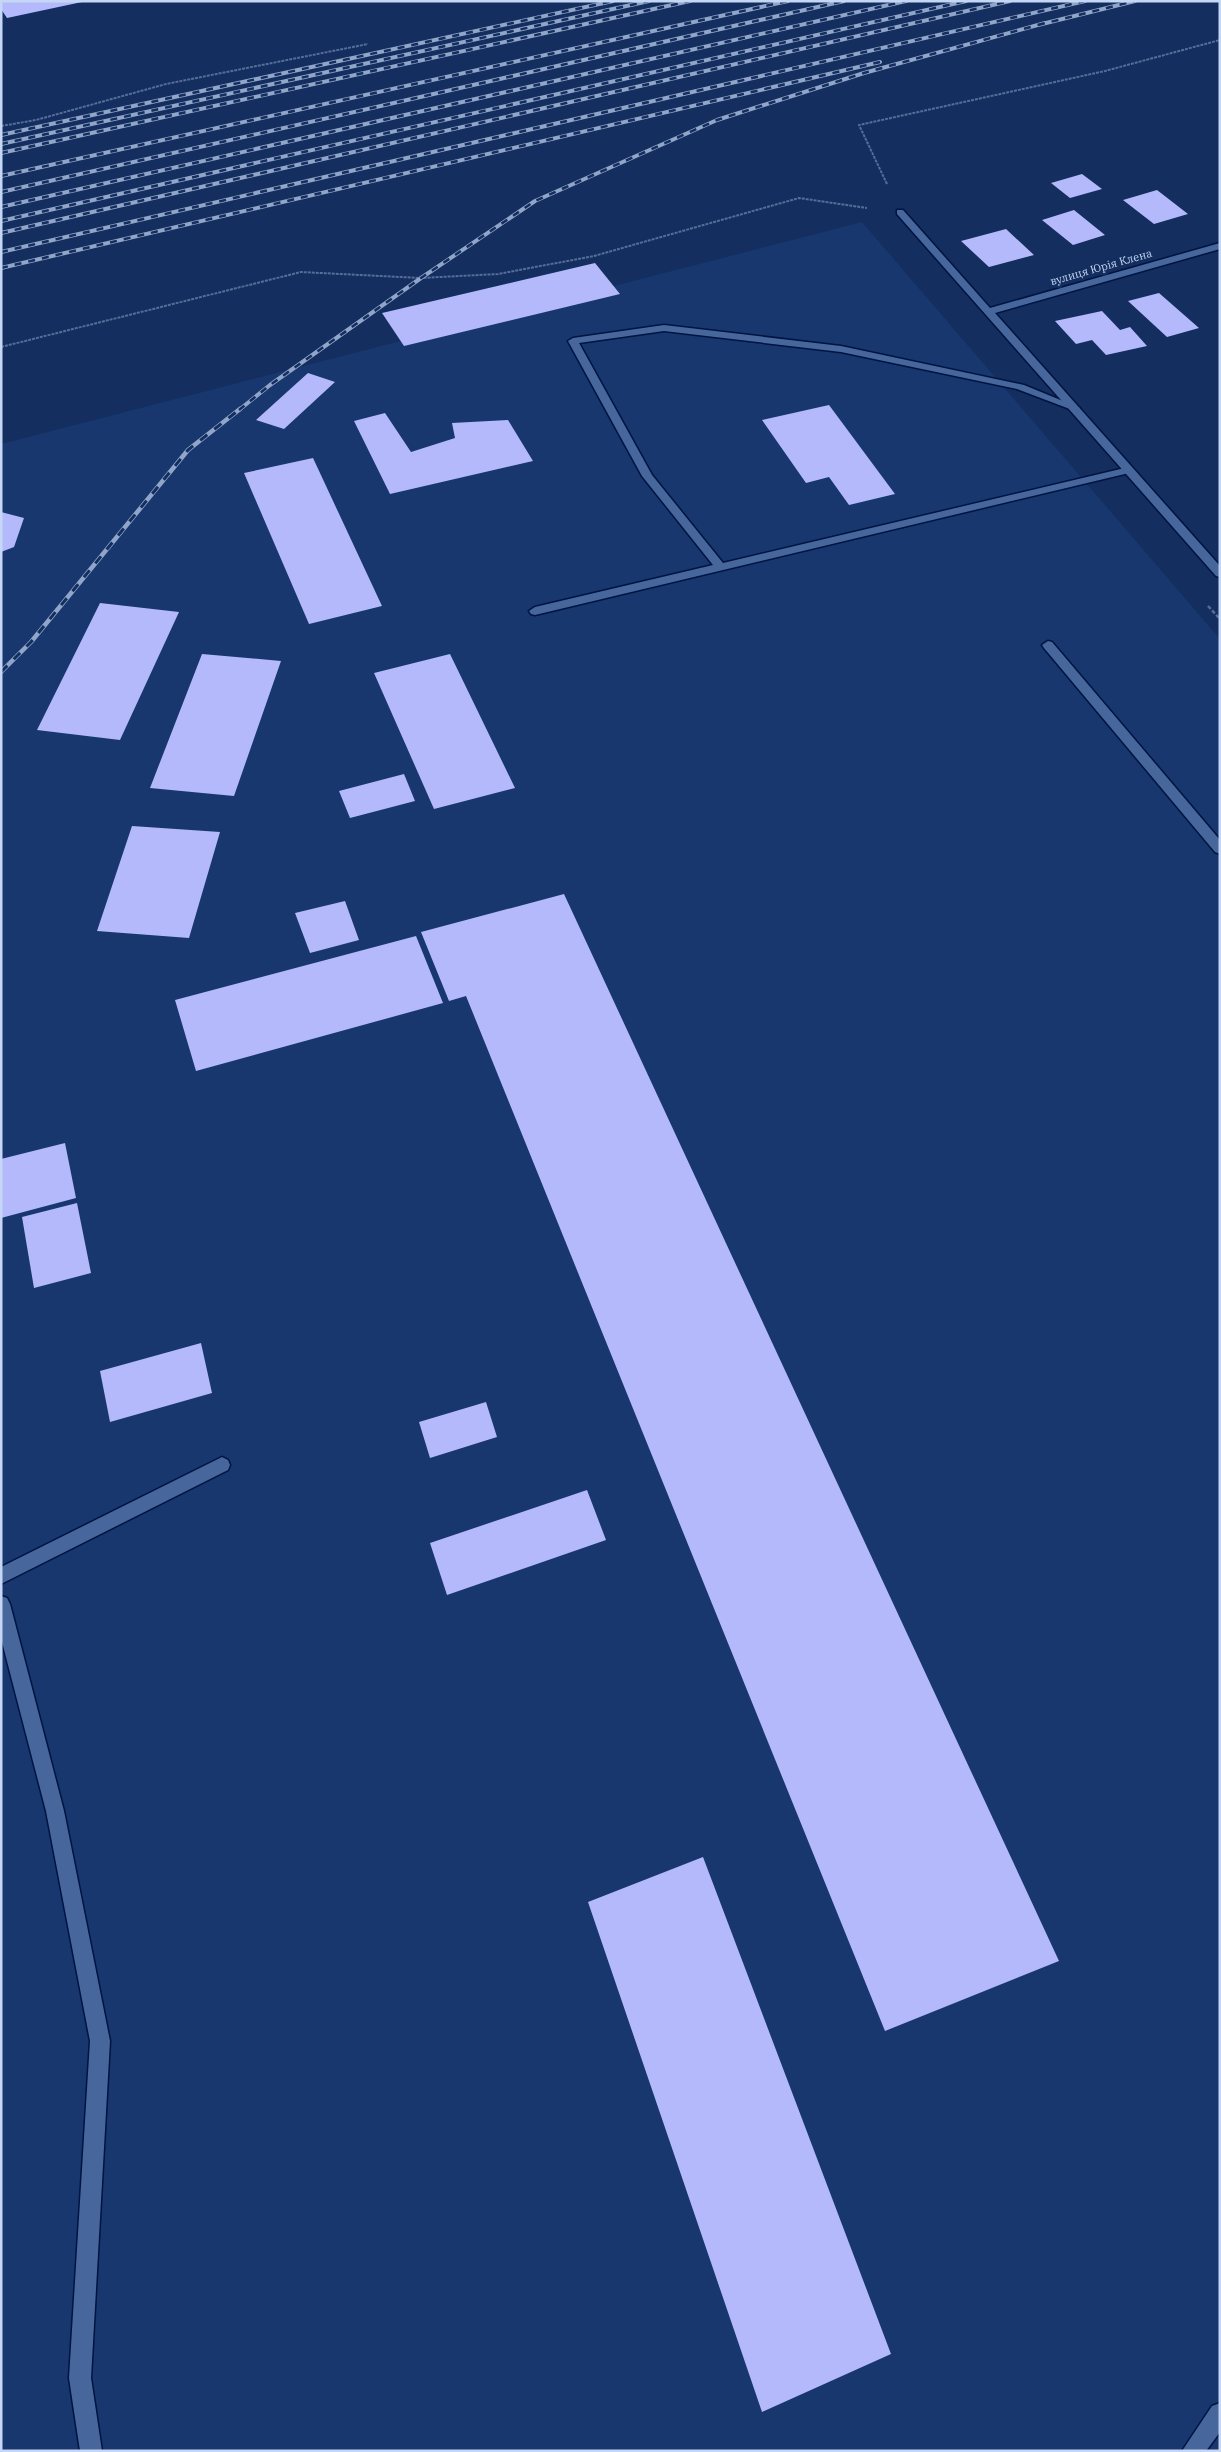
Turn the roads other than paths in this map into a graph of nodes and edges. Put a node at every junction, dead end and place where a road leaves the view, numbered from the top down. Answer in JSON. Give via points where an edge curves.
{"nodes":[{"id":1,"x":900,"y":212,"type":"road end"},
{"id":2,"x":1220,"y":246,"type":"edge"},
{"id":3,"x":990,"y":311,"type":"junction"},
{"id":4,"x":1075,"y":408,"type":"junction"},
{"id":5,"x":1129,"y":470,"type":"junction"},
{"id":6,"x":720,"y":566,"type":"junction"},
{"id":7,"x":1220,"y":573,"type":"edge"},
{"id":8,"x":534,"y":611,"type":"dead end"},
{"id":9,"x":1048,"y":645,"type":"dead end"},
{"id":10,"x":1220,"y":849,"type":"edge"},
{"id":11,"x":222,"y":1465,"type":"dead end"},
{"id":12,"x":1,"y":1576,"type":"edge"},
{"id":13,"x":1,"y":1604,"type":"edge"},
{"id":14,"x":1220,"y":2414,"type":"edge"},
{"id":15,"x":90,"y":2451,"type":"edge"},
{"id":16,"x":1193,"y":2451,"type":"edge"}],
"edges":[{"from":1,"to":3,"type":"street"},
{"from":2,"to":3,"type":"street","name":"вулиця Юрія Клена"},
{"from":3,"to":4,"type":"street"},
{"from":4,"to":5,"type":"street"},
{"from":4,"to":6,"type":"street","via":[[1020,387],[841,349],[664,328],[573,341],[647,476]]},
{"from":5,"to":6,"type":"street"},
{"from":5,"to":7,"type":"street"},
{"from":6,"to":8,"type":"street"},
{"from":9,"to":10,"type":"street"},
{"from":11,"to":12,"type":"street"},
{"from":13,"to":15,"type":"street","via":[[55,1811],[100,2041],[80,2378]]},
{"from":14,"to":16,"type":"street"}]}
